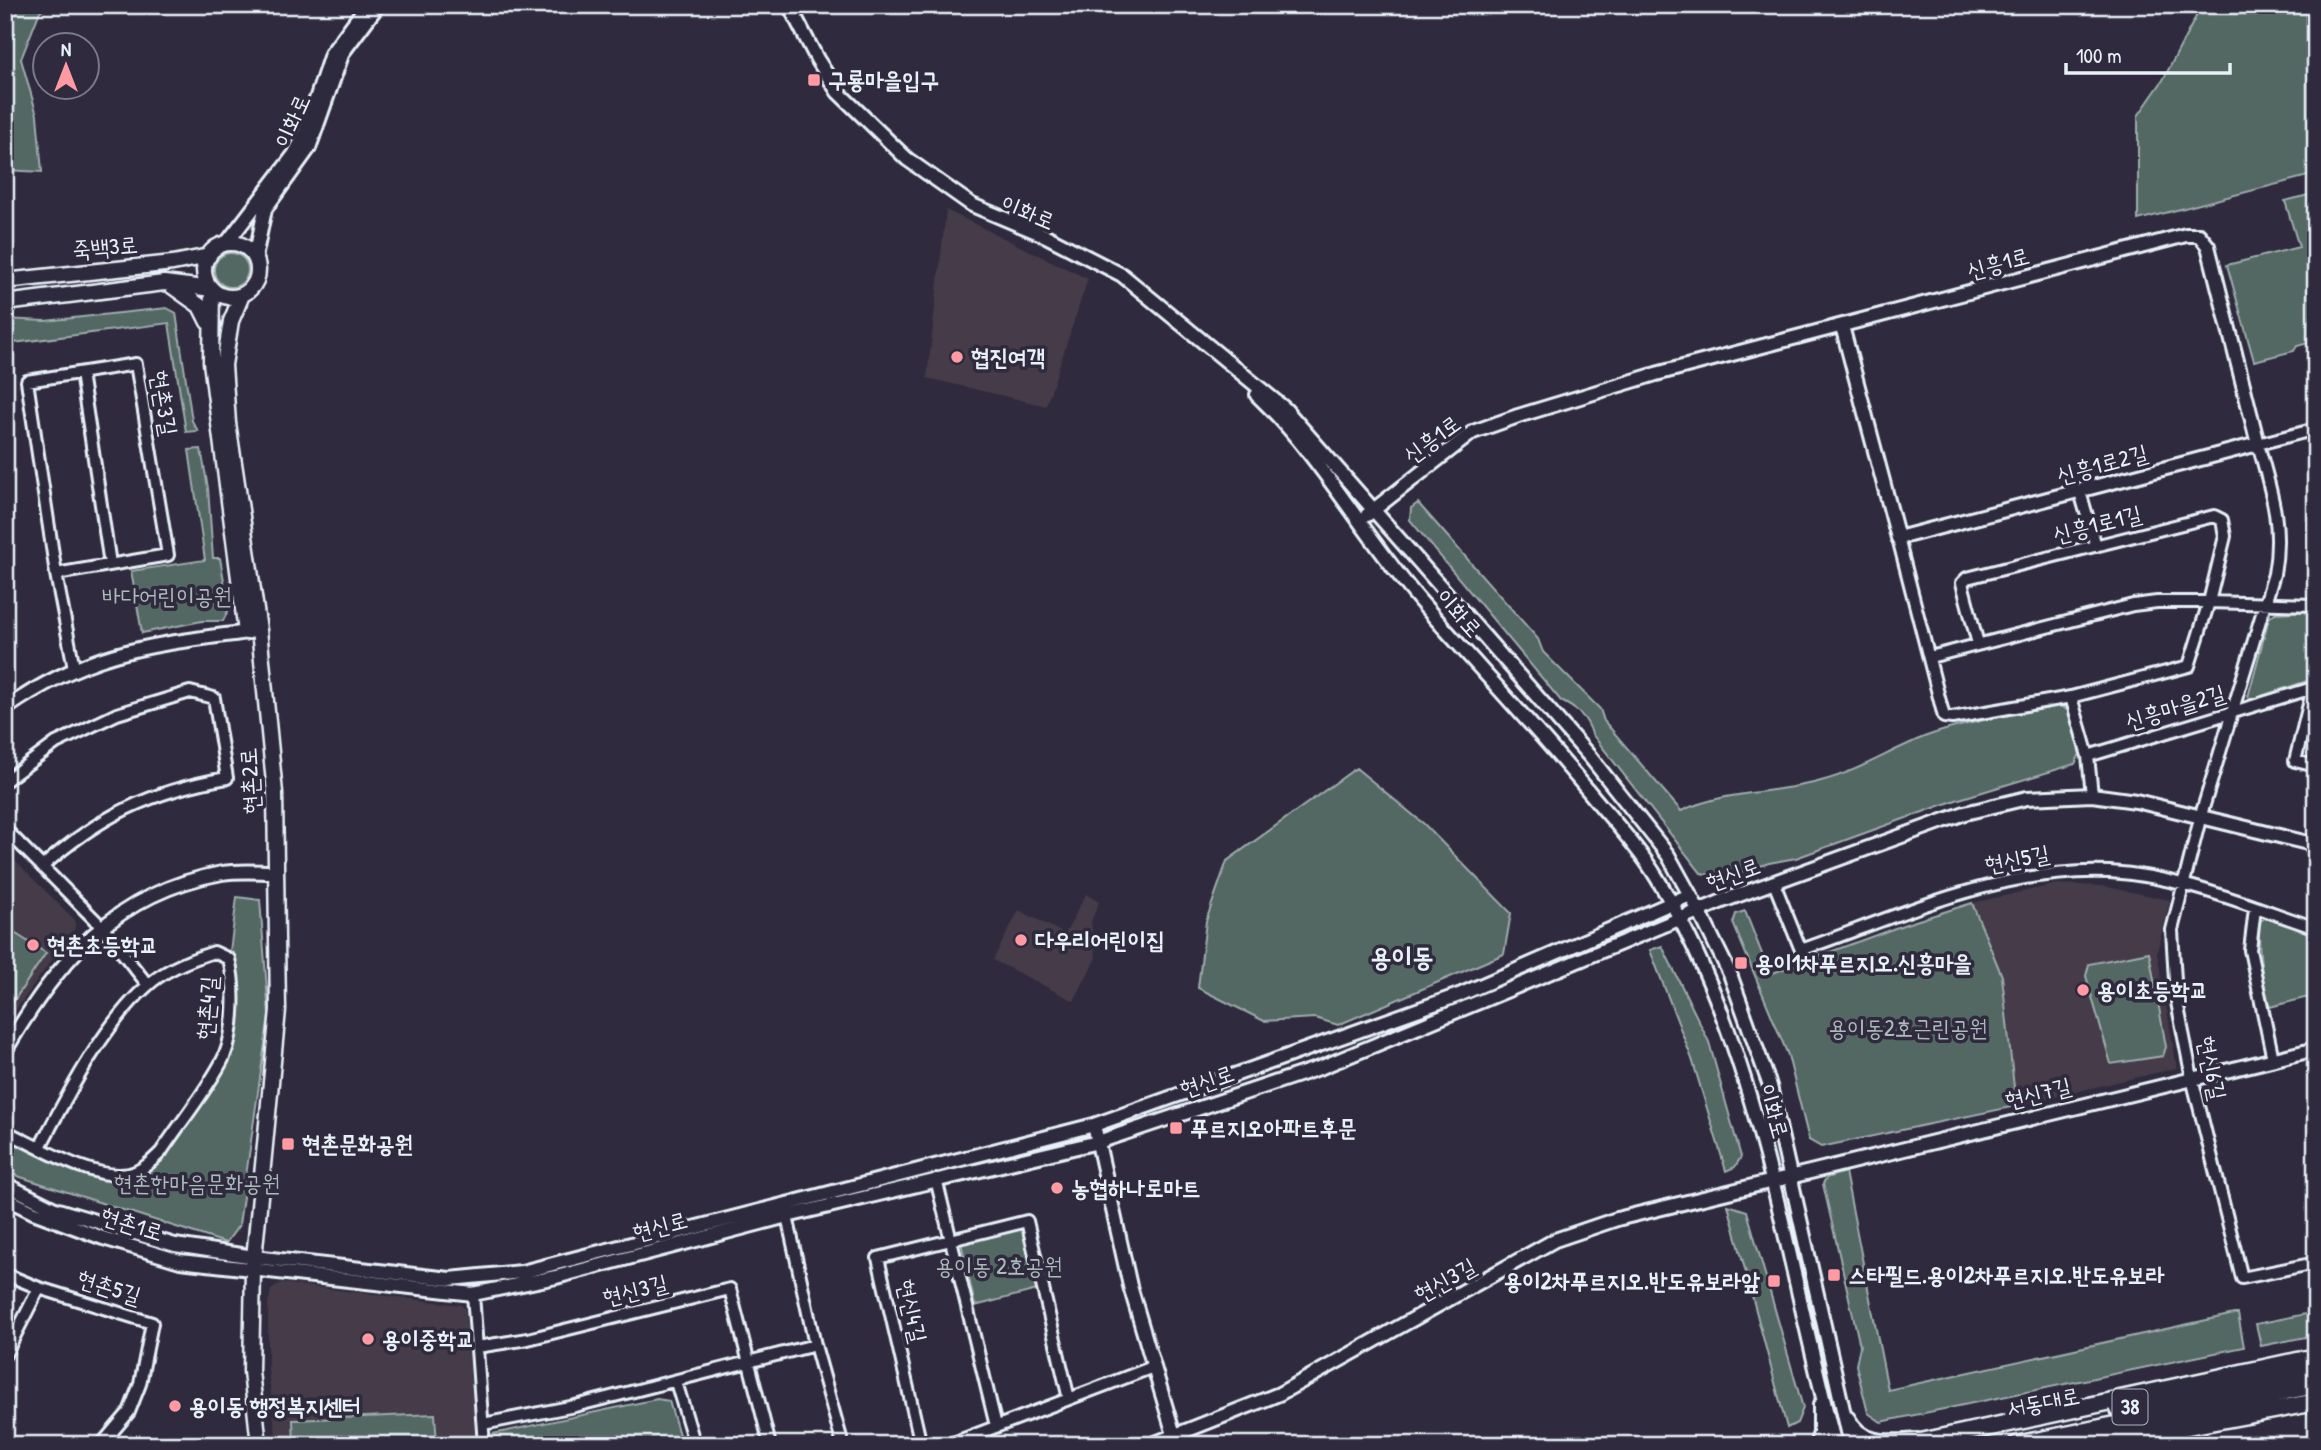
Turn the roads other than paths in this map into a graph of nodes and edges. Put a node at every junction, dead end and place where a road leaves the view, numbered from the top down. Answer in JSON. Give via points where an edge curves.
{"nodes":[{"id":1,"x":367,"y":5,"type":"edge"},
{"id":2,"x":379,"y":5,"type":"edge"},
{"id":3,"x":782,"y":5,"type":"edge"},
{"id":4,"x":789,"y":5,"type":"edge"},
{"id":5,"x":226,"y":244,"type":"junction"},
{"id":6,"x":209,"y":256,"type":"junction"},
{"id":7,"x":256,"y":258,"type":"junction"},
{"id":8,"x":5,"y":281,"type":"edge"},
{"id":9,"x":164,"y":283,"type":"junction"},
{"id":10,"x":212,"y":289,"type":"junction"},
{"id":11,"x":242,"y":295,"type":"junction"},
{"id":12,"x":5,"y":303,"type":"edge"},
{"id":13,"x":1842,"y":326,"type":"junction"},
{"id":14,"x":209,"y":328,"type":"junction"},
{"id":15,"x":81,"y":373,"type":"junction"},
{"id":16,"x":2316,"y":429,"type":"edge"},
{"id":17,"x":2258,"y":444,"type":"junction"},
{"id":18,"x":2080,"y":492,"type":"junction"},
{"id":19,"x":1374,"y":510,"type":"junction"},
{"id":20,"x":1357,"y":522,"type":"junction"},
{"id":21,"x":1898,"y":538,"type":"junction"},
{"id":22,"x":2096,"y":546,"type":"junction"},
{"id":23,"x":110,"y":564,"type":"junction"},
{"id":24,"x":56,"y":575,"type":"junction"},
{"id":25,"x":2209,"y":602,"type":"junction"},
{"id":26,"x":2263,"y":604,"type":"junction"},
{"id":27,"x":2316,"y":604,"type":"edge"},
{"id":28,"x":252,"y":631,"type":"junction"},
{"id":29,"x":1978,"y":644,"type":"junction"},
{"id":30,"x":1930,"y":657,"type":"junction"},
{"id":31,"x":74,"y":668,"type":"junction"},
{"id":32,"x":2314,"y":687,"type":"edge"},
{"id":33,"x":2071,"y":697,"type":"junction"},
{"id":34,"x":5,"y":709,"type":"edge"},
{"id":35,"x":2233,"y":712,"type":"junction"},
{"id":36,"x":2088,"y":756,"type":"junction"},
{"id":37,"x":2316,"y":766,"type":"edge"},
{"id":38,"x":5,"y":781,"type":"edge"},
{"id":39,"x":2092,"y":795,"type":"junction"},
{"id":40,"x":2201,"y":816,"type":"junction"},
{"id":41,"x":5,"y":829,"type":"edge"},
{"id":42,"x":2316,"y":845,"type":"edge"},
{"id":43,"x":42,"y":867,"type":"junction"},
{"id":44,"x":276,"y":872,"type":"junction"},
{"id":45,"x":1774,"y":883,"type":"junction"},
{"id":46,"x":2182,"y":885,"type":"junction"},
{"id":47,"x":1690,"y":895,"type":"junction"},
{"id":48,"x":1670,"y":905,"type":"junction"},
{"id":49,"x":2255,"y":908,"type":"junction"},
{"id":50,"x":1699,"y":911,"type":"junction"},
{"id":51,"x":1678,"y":920,"type":"junction"},
{"id":52,"x":100,"y":925,"type":"junction"},
{"id":53,"x":2316,"y":928,"type":"edge"},
{"id":54,"x":148,"y":985,"type":"junction"},
{"id":55,"x":2316,"y":1049,"type":"edge"},
{"id":56,"x":5,"y":1051,"type":"edge"},
{"id":57,"x":2273,"y":1059,"type":"junction"},
{"id":58,"x":2192,"y":1078,"type":"junction"},
{"id":59,"x":1094,"y":1125,"type":"junction"},
{"id":60,"x":5,"y":1131,"type":"edge"},
{"id":61,"x":1098,"y":1142,"type":"junction"},
{"id":62,"x":40,"y":1147,"type":"junction"},
{"id":63,"x":1790,"y":1178,"type":"junction"},
{"id":64,"x":936,"y":1179,"type":"junction"},
{"id":65,"x":1772,"y":1182,"type":"junction"},
{"id":66,"x":5,"y":1184,"type":"edge"},
{"id":67,"x":5,"y":1198,"type":"edge"},
{"id":68,"x":787,"y":1216,"type":"junction"},
{"id":69,"x":949,"y":1240,"type":"junction"},
{"id":70,"x":253,"y":1263,"type":"junction"},
{"id":71,"x":2316,"y":1263,"type":"edge"},
{"id":72,"x":5,"y":1274,"type":"edge"},
{"id":73,"x":39,"y":1288,"type":"junction"},
{"id":74,"x":474,"y":1294,"type":"junction"},
{"id":75,"x":816,"y":1345,"type":"junction"},
{"id":76,"x":477,"y":1347,"type":"junction"},
{"id":77,"x":5,"y":1355,"type":"edge"},
{"id":78,"x":2316,"y":1357,"type":"edge"},
{"id":79,"x":748,"y":1361,"type":"junction"},
{"id":80,"x":1153,"y":1367,"type":"junction"},
{"id":81,"x":2316,"y":1371,"type":"edge"},
{"id":82,"x":676,"y":1382,"type":"junction"},
{"id":83,"x":2316,"y":1385,"type":"edge"},
{"id":84,"x":1820,"y":1387,"type":"junction"},
{"id":85,"x":1069,"y":1399,"type":"junction"},
{"id":86,"x":2316,"y":1402,"type":"edge"},
{"id":87,"x":1840,"y":1404,"type":"junction"},
{"id":88,"x":483,"y":1424,"type":"junction"},
{"id":89,"x":996,"y":1426,"type":"junction"},
{"id":90,"x":1928,"y":1439,"type":"junction"},
{"id":91,"x":1176,"y":1440,"type":"edge"},
{"id":92,"x":101,"y":1445,"type":"edge"},
{"id":93,"x":259,"y":1445,"type":"edge"},
{"id":94,"x":484,"y":1445,"type":"edge"},
{"id":95,"x":695,"y":1445,"type":"edge"},
{"id":96,"x":770,"y":1445,"type":"edge"},
{"id":97,"x":843,"y":1445,"type":"edge"},
{"id":98,"x":921,"y":1445,"type":"edge"},
{"id":99,"x":947,"y":1445,"type":"edge"},
{"id":100,"x":1150,"y":1445,"type":"edge"},
{"id":101,"x":1816,"y":1445,"type":"edge"},
{"id":102,"x":1835,"y":1445,"type":"edge"},
{"id":103,"x":1851,"y":1445,"type":"edge"},
{"id":104,"x":1907,"y":1445,"type":"edge"},
{"id":105,"x":1944,"y":1445,"type":"edge"},
{"id":106,"x":2017,"y":1445,"type":"edge"},
{"id":107,"x":2086,"y":1445,"type":"edge"}],
"edges":[{"from":1,"to":5,"type":"street","name":"이화로","via":[[331,54],[294,155]]},
{"from":2,"to":7,"type":"street","name":"이화로","via":[[340,59],[309,148],[265,208]]},
{"from":3,"to":20,"type":"street","name":"이화로","via":[[813,66],[843,108],[904,168],[952,202],[1085,260],[1132,289],[1274,411]]},
{"from":4,"to":19,"type":"street","name":"이화로","via":[[838,92],[907,159],[972,205],[1122,275],[1285,409]]},
{"from":5,"to":6,"type":"main road"},
{"from":5,"to":7,"type":"main road","via":[[243,246]]},
{"from":6,"to":8,"type":"main road","name":"죽백3로","via":[[173,264]]},
{"from":6,"to":10,"type":"main road","via":[[204,270]]},
{"from":7,"to":11,"type":"main road","via":[[258,275]]},
{"from":9,"to":10,"type":"main road","name":"죽백3로"},
{"from":9,"to":12,"type":"main road","name":"죽백3로"},
{"from":9,"to":14,"type":"main road","via":[[180,288],[200,306]]},
{"from":10,"to":11,"type":"main road","via":[[225,297]]},
{"from":10,"to":14,"type":"main road","name":"현촌2로"},
{"from":11,"to":28,"type":"main road","name":"현촌2로","via":[[231,321],[224,365]]},
{"from":13,"to":17,"type":"street","name":"신흥1로","via":[[2199,235],[2208,246]]},
{"from":13,"to":19,"type":"street","name":"신흥1로","via":[[1656,374],[1473,432]]},
{"from":13,"to":21,"type":"street","name":"신흥1로1길"},
{"from":14,"to":28,"type":"main road","name":"현촌2로"},
{"from":15,"to":23,"type":"street"},
{"from":15,"to":23,"type":"street","name":"현촌3길","via":[[136,364],[168,555]]},
{"from":15,"to":24,"type":"street","name":"현촌3길","via":[[27,381]]},
{"from":16,"to":17,"type":"street","name":"신흥1로2길"},
{"from":17,"to":18,"type":"street","name":"신흥1로2길"},
{"from":17,"to":26,"type":"street","name":"신흥1로","via":[[2278,519],[2279,545]]},
{"from":18,"to":21,"type":"street","name":"신흥1로2길"},
{"from":18,"to":22,"type":"street"},
{"from":19,"to":20,"type":"street","name":"신흥1로"},
{"from":19,"to":47,"type":"street","name":"이화로","via":[[1591,758],[1668,855]]},
{"from":20,"to":48,"type":"street","name":"이화로","via":[[1419,599],[1566,763],[1656,877]]},
{"from":21,"to":30,"type":"street","name":"신흥1로1길"},
{"from":22,"to":25,"type":"street","name":"신흥1로1길","via":[[2214,516],[2222,520],[2225,536]]},
{"from":22,"to":29,"type":"street","name":"신흥1로1길","via":[[1967,578],[1962,583]]},
{"from":23,"to":24,"type":"street","name":"현촌3길"},
{"from":24,"to":31,"type":"street","name":"현촌3길"},
{"from":25,"to":26,"type":"street"},
{"from":25,"to":29,"type":"street","via":[[2133,605]]},
{"from":25,"to":33,"type":"street","name":"신흥1로1길","via":[[2189,666]]},
{"from":26,"to":27,"type":"street"},
{"from":26,"to":35,"type":"street","name":"신흥1로"},
{"from":28,"to":31,"type":"street","via":[[148,645]]},
{"from":28,"to":44,"type":"main road","name":"현촌2로","via":[[275,793]]},
{"from":29,"to":30,"type":"street"},
{"from":30,"to":33,"type":"street","name":"신흥1로1길","via":[[1944,717]]},
{"from":31,"to":34,"type":"street"},
{"from":32,"to":35,"type":"street","name":"신흥마을2길"},
{"from":32,"to":37,"type":"street","name":"신흥마을2길","via":[[2295,761]]},
{"from":33,"to":36,"type":"street"},
{"from":35,"to":36,"type":"street","name":"신흥마을2길"},
{"from":35,"to":40,"type":"street","name":"현신6길"},
{"from":36,"to":39,"type":"street"},
{"from":38,"to":43,"type":"street","via":[[56,743],[117,714],[190,692],[214,698],[227,778],[179,786],[126,808],[73,839]]},
{"from":39,"to":40,"type":"street","name":"현신로"},
{"from":39,"to":45,"type":"street","name":"현신로","via":[[2027,798],[1965,813]]},
{"from":40,"to":42,"type":"street","name":"현신로"},
{"from":40,"to":46,"type":"street","name":"현신6길"},
{"from":41,"to":43,"type":"street"},
{"from":43,"to":52,"type":"street"},
{"from":44,"to":52,"type":"street","via":[[225,872],[178,883]]},
{"from":44,"to":70,"type":"main road","name":"현촌2로","via":[[278,1010]]},
{"from":45,"to":46,"type":"street","name":"현신5길","via":[[1801,950],[2015,878],[2113,872]]},
{"from":45,"to":50,"type":"street","name":"현신로"},
{"from":46,"to":49,"type":"street","name":"현신5길"},
{"from":46,"to":58,"type":"street","name":"현신6길","via":[[2172,930],[2173,968]]},
{"from":47,"to":48,"type":"street","name":"현신로"},
{"from":47,"to":50,"type":"street","name":"이화로"},
{"from":48,"to":51,"type":"street","name":"이화로"},
{"from":48,"to":59,"type":"street","name":"현신로","via":[[1459,995]]},
{"from":49,"to":53,"type":"street","name":"현신5길"},
{"from":49,"to":57,"type":"street","via":[[2250,950]]},
{"from":50,"to":51,"type":"street","name":"현신로"},
{"from":50,"to":63,"type":"street","name":"이화로","via":[[1730,975],[1770,1086]]},
{"from":51,"to":61,"type":"street","name":"현신로","via":[[1322,1067]]},
{"from":51,"to":65,"type":"street","name":"이화로","via":[[1698,956],[1748,1092]]},
{"from":52,"to":54,"type":"street"},
{"from":52,"to":56,"type":"street","via":[[65,963]]},
{"from":54,"to":62,"type":"street","name":"현촌4길","via":[[76,1080]]},
{"from":54,"to":62,"type":"street","name":"현촌4길","via":[[199,957],[214,953],[229,959],[230,1036],[224,1057],[161,1153],[129,1174],[100,1174]]},
{"from":55,"to":57,"type":"street","name":"현신7길"},
{"from":57,"to":58,"type":"street","name":"현신7길"},
{"from":58,"to":63,"type":"street","name":"현신7길"},
{"from":58,"to":71,"type":"street","name":"현신6길","via":[[2242,1278]]},
{"from":59,"to":61,"type":"street"},
{"from":59,"to":70,"type":"street","name":"현신로","via":[[522,1272],[450,1279]]},
{"from":60,"to":62,"type":"street","name":"현촌4길"},
{"from":61,"to":64,"type":"street","name":"현신로"},
{"from":61,"to":80,"type":"street"},
{"from":63,"to":65,"type":"street","name":"현신7길"},
{"from":63,"to":87,"type":"street","name":"이화로"},
{"from":64,"to":68,"type":"street","name":"현신로"},
{"from":64,"to":69,"type":"street"},
{"from":65,"to":84,"type":"street","name":"이화로"},
{"from":65,"to":91,"type":"street","name":"현신3길","via":[[1617,1219],[1555,1240],[1279,1394]]},
{"from":66,"to":70,"type":"street","name":"현신로","via":[[55,1209]]},
{"from":67,"to":70,"type":"street","name":"현촌1로","via":[[91,1234],[180,1261]]},
{"from":68,"to":74,"type":"street","name":"현신로","via":[[556,1278]]},
{"from":68,"to":75,"type":"street"},
{"from":69,"to":85,"type":"street","name":"현신4길","via":[[1027,1221]]},
{"from":69,"to":89,"type":"street"},
{"from":69,"to":98,"type":"street","name":"현신4길","via":[[878,1258]]},
{"from":70,"to":74,"type":"street","name":"현신로"},
{"from":70,"to":93,"type":"main road","via":[[251,1371]]},
{"from":72,"to":73,"type":"street","name":"현촌5길"},
{"from":73,"to":77,"type":"street"},
{"from":73,"to":92,"type":"street","name":"현촌5길","via":[[152,1323],[140,1384],[129,1412]]},
{"from":74,"to":76,"type":"street"},
{"from":75,"to":79,"type":"street"},
{"from":75,"to":97,"type":"street"},
{"from":76,"to":79,"type":"street","name":"현신3길","via":[[528,1339],[730,1289]]},
{"from":76,"to":88,"type":"street"},
{"from":78,"to":90,"type":"main road"},
{"from":79,"to":82,"type":"street"},
{"from":79,"to":96,"type":"street","name":"현신3길"},
{"from":80,"to":85,"type":"street"},
{"from":80,"to":91,"type":"street"},
{"from":81,"to":105,"type":"main road","name":"서동대로","number":"38"},
{"from":82,"to":88,"type":"street"},
{"from":82,"to":95,"type":"street"},
{"from":83,"to":106,"type":"main road","name":"서동대로","number":"38"},
{"from":84,"to":101,"type":"street"},
{"from":84,"to":102,"type":"street","name":"이화로"},
{"from":85,"to":89,"type":"street"},
{"from":86,"to":107,"type":"main road"},
{"from":87,"to":90,"type":"street","via":[[1852,1426],[1871,1440]]},
{"from":87,"to":103,"type":"street","name":"이화로"},
{"from":88,"to":94,"type":"street"},
{"from":89,"to":99,"type":"street"},
{"from":90,"to":104,"type":"main road"},
{"from":91,"to":100,"type":"street","name":"현신3길"}]}
